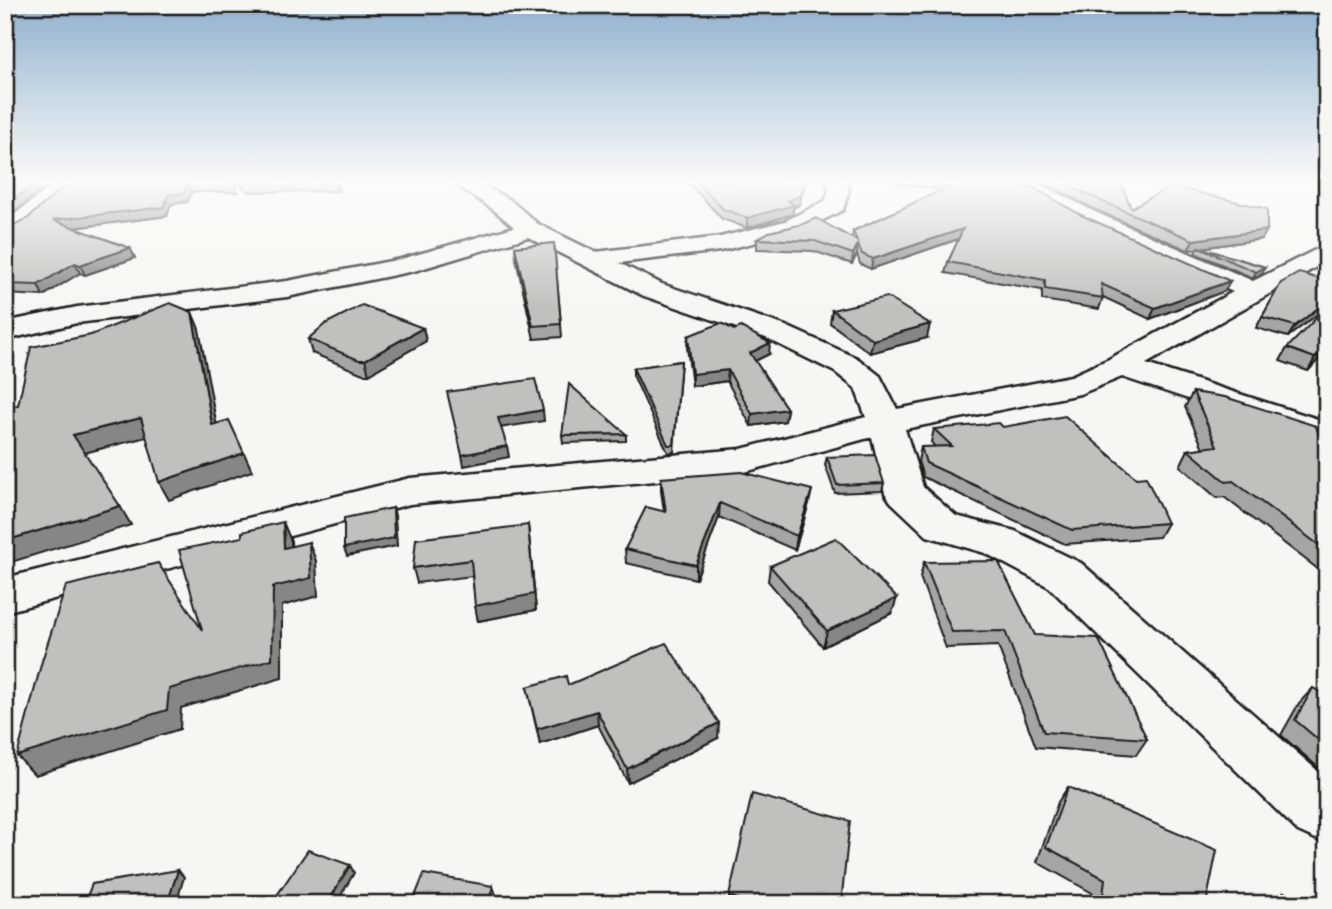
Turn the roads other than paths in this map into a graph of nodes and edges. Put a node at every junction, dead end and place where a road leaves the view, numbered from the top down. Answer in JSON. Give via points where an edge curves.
{"nodes":[{"id":1,"x":523,"y":223,"type":"edge"},
{"id":2,"x":798,"y":223,"type":"edge"},
{"id":3,"x":1101,"y":223,"type":"edge"},
{"id":4,"x":530,"y":229,"type":"junction"},
{"id":5,"x":1327,"y":251,"type":"edge"},
{"id":6,"x":595,"y":259,"type":"junction"},
{"id":7,"x":1254,"y":291,"type":"junction"},
{"id":8,"x":5,"y":331,"type":"edge"},
{"id":9,"x":1119,"y":366,"type":"junction"},
{"id":10,"x":886,"y":422,"type":"junction"},
{"id":11,"x":1327,"y":433,"type":"edge"},
{"id":12,"x":5,"y":595,"type":"edge"},
{"id":13,"x":1327,"y":815,"type":"edge"}],
"edges":[{"from":1,"to":4,"type":"street"},
{"from":2,"to":6,"type":"street","via":[[720,244]]},
{"from":3,"to":7,"type":"street"},
{"from":4,"to":6,"type":"street"},
{"from":4,"to":8,"type":"street","via":[[405,266],[287,289],[78,315]]},
{"from":5,"to":7,"type":"street"},
{"from":6,"to":10,"type":"street","via":[[653,290],[776,332],[846,365],[869,383]]},
{"from":7,"to":9,"type":"street"},
{"from":9,"to":10,"type":"street","via":[[1080,384]]},
{"from":9,"to":11,"type":"street"},
{"from":10,"to":12,"type":"street","via":[[741,461],[410,491]]},
{"from":10,"to":13,"type":"street","via":[[905,493],[942,526],[1000,542],[1065,575]]}]}
